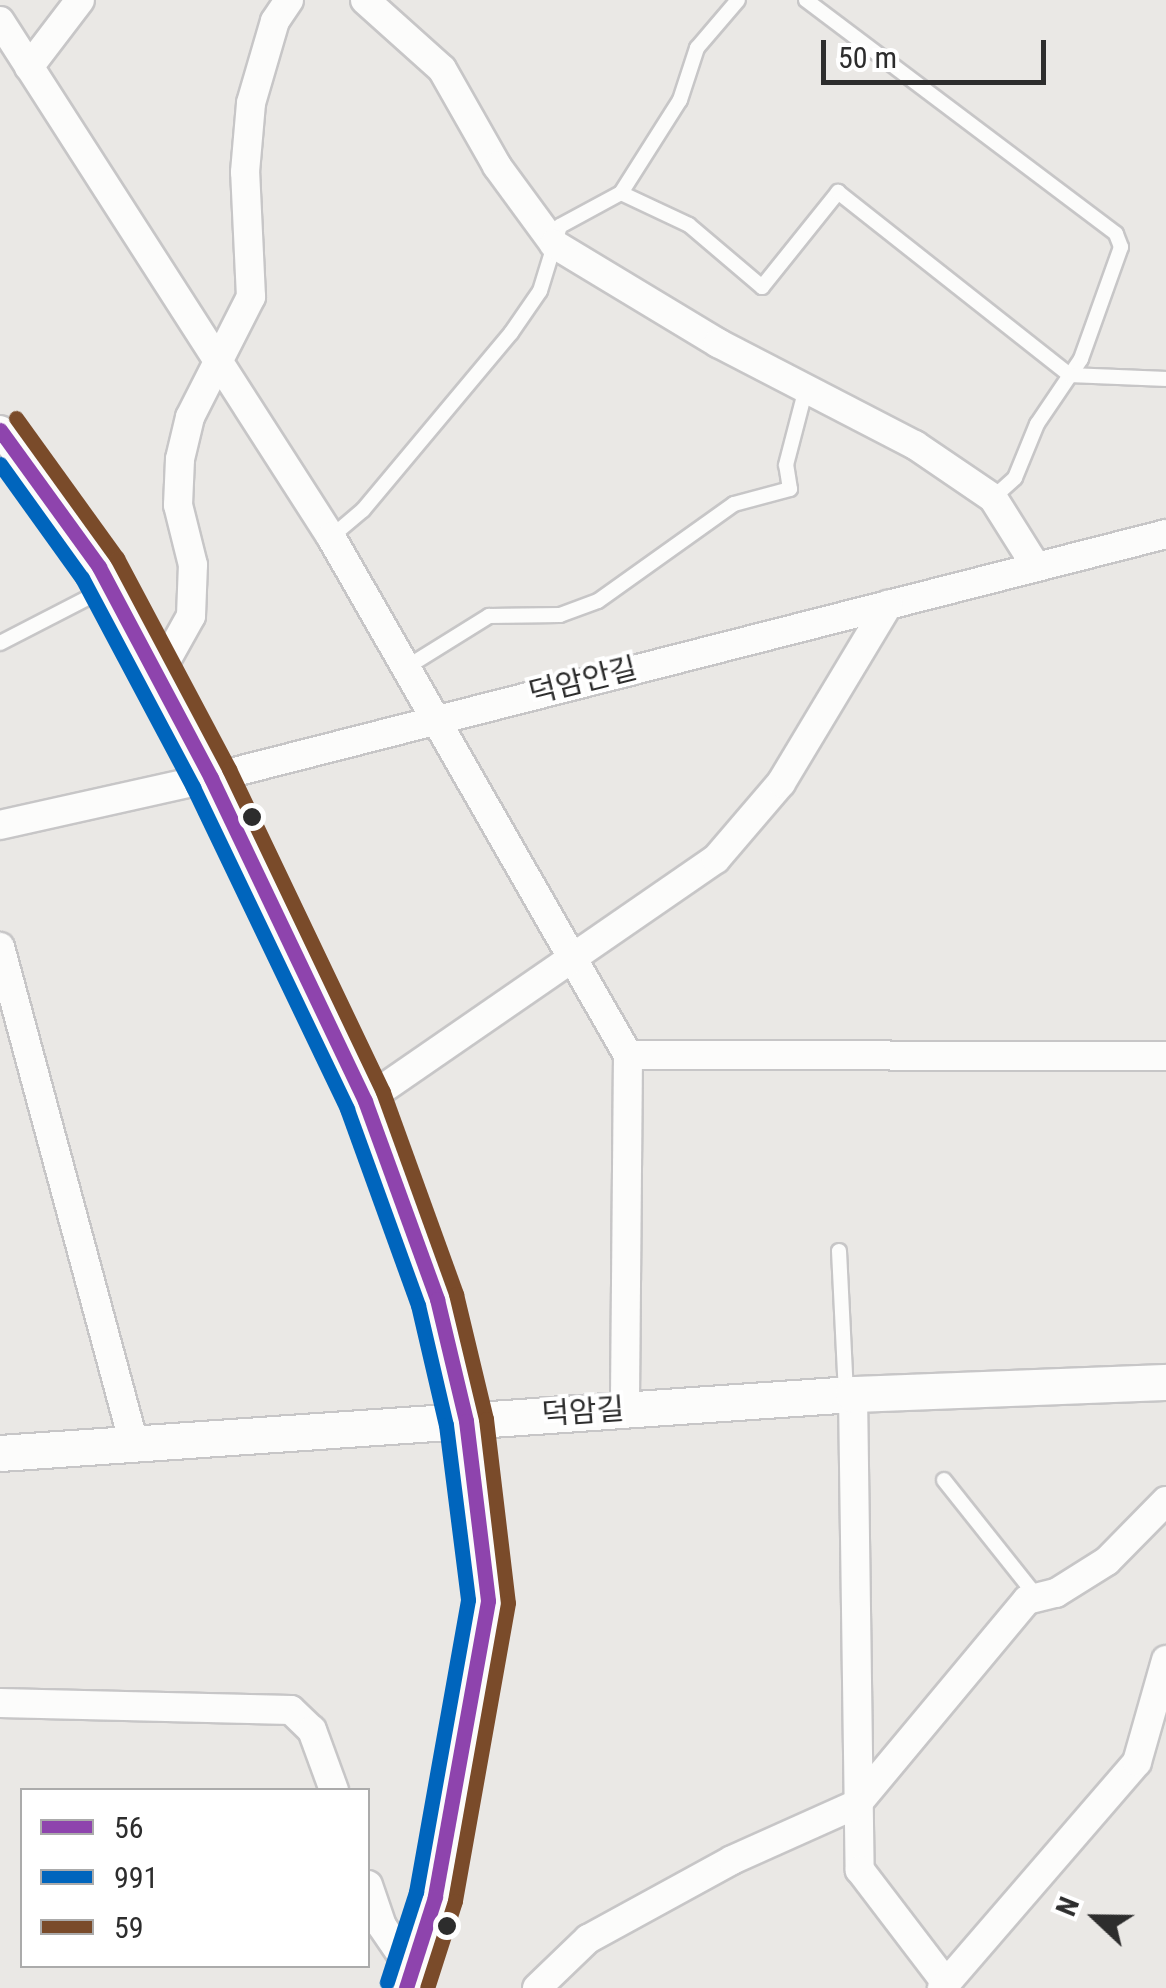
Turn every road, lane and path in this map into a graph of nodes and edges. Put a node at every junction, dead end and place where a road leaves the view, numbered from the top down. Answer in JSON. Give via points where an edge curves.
{"nodes":[{"id":1,"x":80,"y":0,"type":"edge"},
{"id":2,"x":289,"y":0,"type":"edge"},
{"id":3,"x":365,"y":0,"type":"edge"},
{"id":4,"x":738,"y":0,"type":"edge"},
{"id":5,"x":806,"y":0,"type":"edge"},
{"id":6,"x":0,"y":20,"type":"edge"},
{"id":7,"x":29,"y":67,"type":"junction"},
{"id":8,"x":622,"y":192,"type":"junction"},
{"id":9,"x":554,"y":244,"type":"junction"},
{"id":10,"x":216,"y":366,"type":"junction"},
{"id":11,"x":1070,"y":374,"type":"junction"},
{"id":12,"x":1166,"y":379,"type":"edge"},
{"id":13,"x":807,"y":387,"type":"junction"},
{"id":14,"x":0,"y":430,"type":"edge"},
{"id":15,"x":994,"y":498,"type":"junction"},
{"id":16,"x":1166,"y":534,"type":"edge"},
{"id":17,"x":331,"y":537,"type":"junction"},
{"id":18,"x":1035,"y":565,"type":"junction"},
{"id":19,"x":109,"y":586,"type":"junction"},
{"id":20,"x":888,"y":604,"type":"junction"},
{"id":21,"x":0,"y":644,"type":"edge"},
{"id":22,"x":407,"y":668,"type":"junction"},
{"id":23,"x":157,"y":677,"type":"junction"},
{"id":24,"x":436,"y":717,"type":"junction"},
{"id":25,"x":211,"y":778,"type":"junction"},
{"id":26,"x":0,"y":825,"type":"edge"},
{"id":27,"x":0,"y":947,"type":"edge"},
{"id":28,"x":577,"y":959,"type":"junction"},
{"id":29,"x":628,"y":1055,"type":"junction"},
{"id":30,"x":1166,"y":1056,"type":"edge"},
{"id":31,"x":365,"y":1101,"type":"junction"},
{"id":32,"x":839,"y":1251,"type":"dead end"},
{"id":33,"x":1166,"y":1382,"type":"edge"},
{"id":34,"x":850,"y":1394,"type":"junction"},
{"id":35,"x":626,"y":1409,"type":"junction"},
{"id":36,"x":466,"y":1421,"type":"junction"},
{"id":37,"x":134,"y":1444,"type":"junction"},
{"id":38,"x":0,"y":1453,"type":"edge"},
{"id":39,"x":944,"y":1480,"type":"dead end"},
{"id":40,"x":1166,"y":1502,"type":"edge"},
{"id":41,"x":1038,"y":1598,"type":"junction"},
{"id":42,"x":1166,"y":1660,"type":"edge"},
{"id":43,"x":0,"y":1703,"type":"edge"},
{"id":44,"x":333,"y":1788,"type":"edge"},
{"id":45,"x":857,"y":1804,"type":"junction"},
{"id":46,"x":370,"y":1890,"type":"edge"},
{"id":47,"x":409,"y":1979,"type":"edge"},
{"id":48,"x":944,"y":1986,"type":"edge"},
{"id":49,"x":537,"y":1988,"type":"edge"}],
"edges":[{"from":1,"to":7,"type":"street"},
{"from":2,"to":10,"type":"street","via":[[275,20],[252,102],[245,172],[251,297]]},
{"from":3,"to":9,"type":"street","via":[[442,69],[497,166]]},
{"from":4,"to":8,"type":"lane","via":[[697,48],[680,100]]},
{"from":5,"to":11,"type":"lane","via":[[1116,234],[1118,261]]},
{"from":6,"to":7,"type":"street"},
{"from":7,"to":10,"type":"street"},
{"from":8,"to":9,"type":"lane","via":[[560,226]]},
{"from":8,"to":11,"type":"lane","via":[[689,225],[762,287],[838,192]]},
{"from":9,"to":13,"type":"street","via":[[718,343]]},
{"from":9,"to":17,"type":"lane","via":[[540,291],[511,333],[363,510]]},
{"from":10,"to":17,"type":"street"},
{"from":10,"to":23,"type":"street","via":[[190,417],[180,460],[178,506],[193,565],[191,616]]},
{"from":11,"to":12,"type":"lane"},
{"from":11,"to":15,"type":"lane","via":[[1037,424],[1014,478]]},
{"from":13,"to":15,"type":"street","via":[[882,424]]},
{"from":13,"to":22,"type":"lane","via":[[786,465],[790,489],[734,504],[598,601],[560,615],[489,616]]},
{"from":14,"to":19,"type":"street"},
{"from":15,"to":18,"type":"street"},
{"from":16,"to":18,"type":"street","name":"덕암안길"},
{"from":17,"to":22,"type":"street"},
{"from":18,"to":20,"type":"street","name":"덕암안길"},
{"from":19,"to":21,"type":"lane"},
{"from":19,"to":23,"type":"street"},
{"from":20,"to":24,"type":"street","name":"덕암안길"},
{"from":20,"to":28,"type":"street","via":[[781,783],[716,859]]},
{"from":22,"to":24,"type":"street"},
{"from":23,"to":25,"type":"street"},
{"from":24,"to":25,"type":"street","name":"덕암안길"},
{"from":24,"to":28,"type":"street"},
{"from":25,"to":26,"type":"street","name":"덕암안길"},
{"from":25,"to":31,"type":"street"},
{"from":27,"to":37,"type":"street"},
{"from":28,"to":29,"type":"street"},
{"from":28,"to":31,"type":"street"},
{"from":29,"to":30,"type":"street"},
{"from":29,"to":35,"type":"street"},
{"from":31,"to":36,"type":"street","via":[[436,1299]]},
{"from":32,"to":34,"type":"lane"},
{"from":33,"to":34,"type":"street","name":"덕암길"},
{"from":34,"to":35,"type":"street","name":"덕암길"},
{"from":34,"to":45,"type":"street"},
{"from":35,"to":36,"type":"street","name":"덕암길"},
{"from":36,"to":37,"type":"street","name":"덕암길"},
{"from":36,"to":47,"type":"street","via":[[488,1601],[436,1896]]},
{"from":37,"to":38,"type":"street","name":"덕암길"},
{"from":39,"to":41,"type":"lane"},
{"from":40,"to":41,"type":"street","via":[[1107,1561]]},
{"from":41,"to":45,"type":"street","via":[[982,1648]]},
{"from":42,"to":48,"type":"street","via":[[1137,1762]]},
{"from":43,"to":44,"type":"street","via":[[291,1710],[312,1730]]},
{"from":45,"to":48,"type":"street","via":[[860,1870]]},
{"from":45,"to":49,"type":"street","via":[[732,1860],[588,1939]]},
{"from":46,"to":47,"type":"street"}]}
